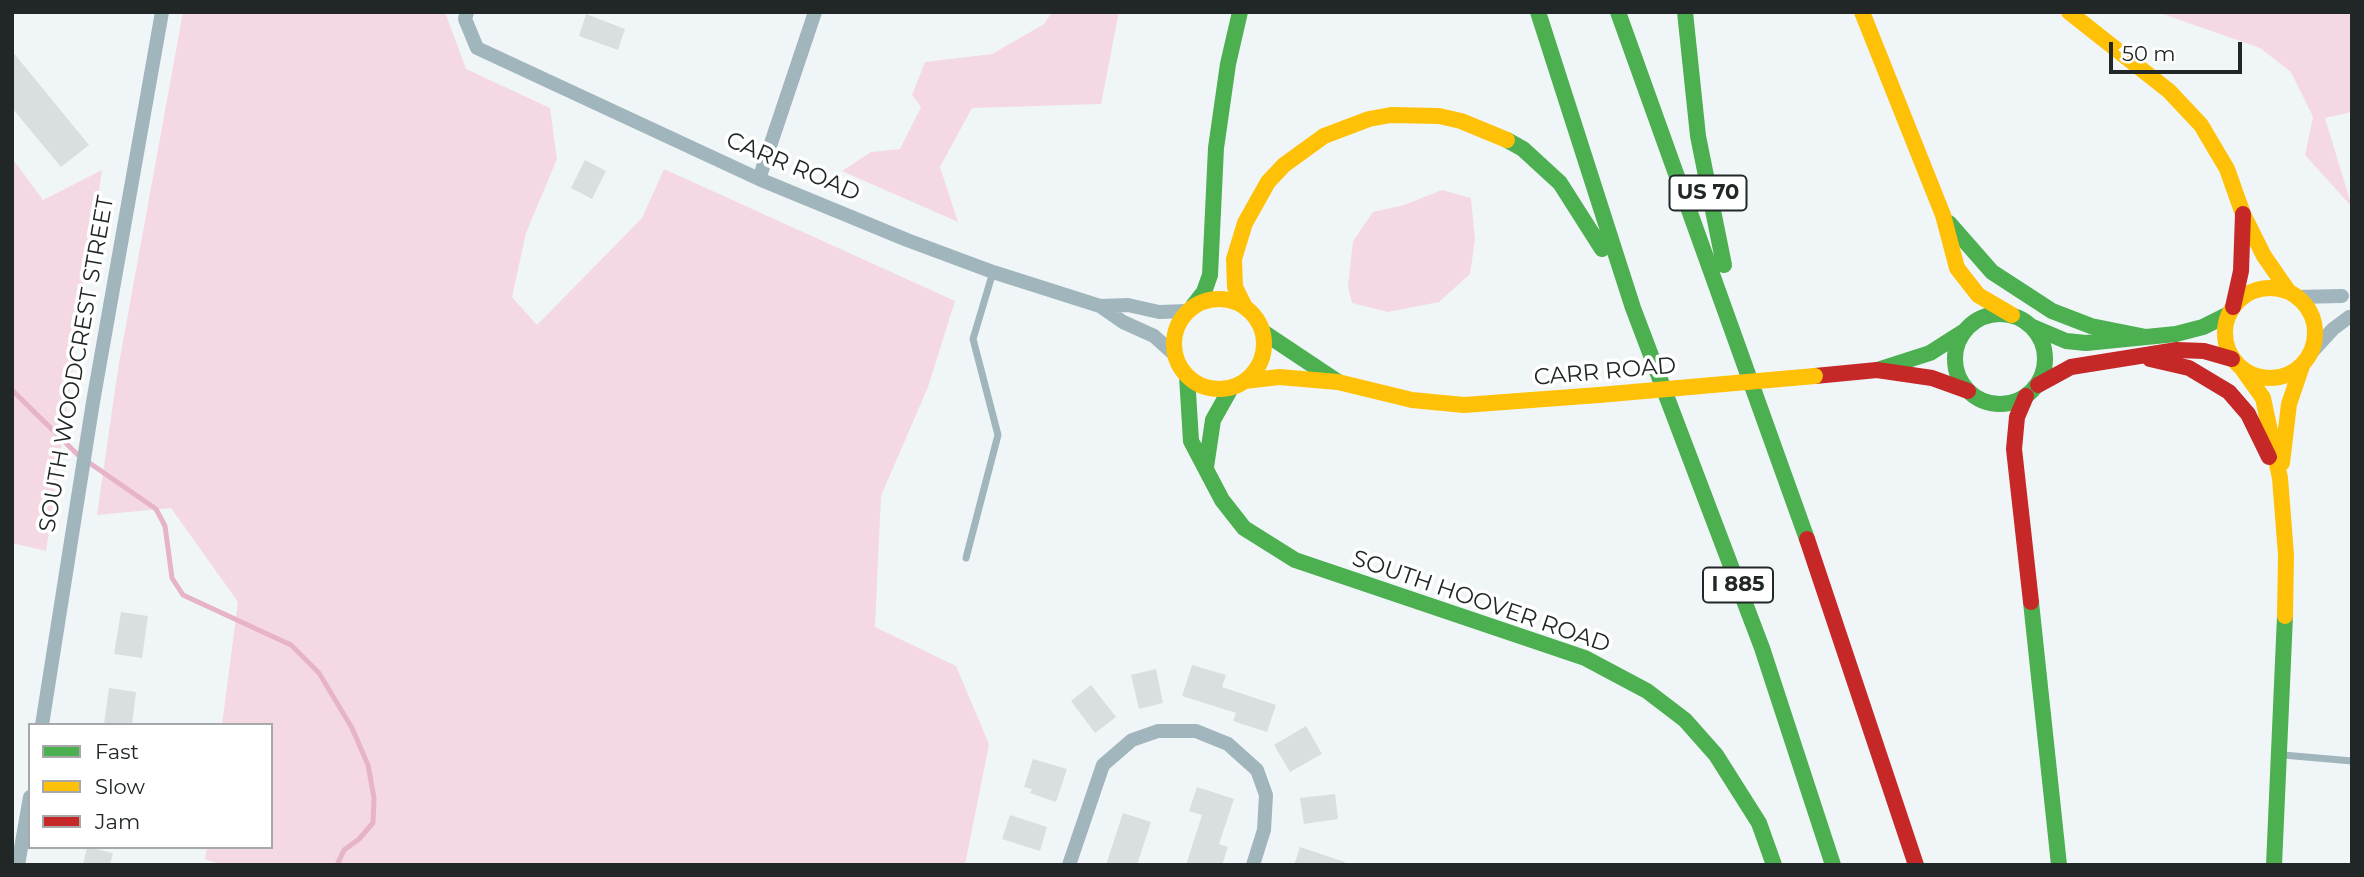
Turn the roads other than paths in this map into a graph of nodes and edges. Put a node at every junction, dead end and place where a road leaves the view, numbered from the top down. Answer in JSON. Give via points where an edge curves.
{"nodes":[{"id":1,"x":162,"y":12,"type":"edge"},
{"id":2,"x":467,"y":12,"type":"edge"},
{"id":3,"x":815,"y":12,"type":"edge"},
{"id":4,"x":1240,"y":12,"type":"edge"},
{"id":5,"x":1538,"y":12,"type":"edge"},
{"id":6,"x":1618,"y":12,"type":"edge"},
{"id":7,"x":1685,"y":12,"type":"edge"},
{"id":8,"x":1862,"y":12,"type":"edge"},
{"id":9,"x":2069,"y":12,"type":"edge"},
{"id":10,"x":760,"y":179,"type":"junction"},
{"id":11,"x":2243,"y":214,"type":"junction"},
{"id":12,"x":1943,"y":215,"type":"junction"},
{"id":13,"x":993,"y":272,"type":"junction"},
{"id":14,"x":2293,"y":294,"type":"junction"},
{"id":15,"x":2342,"y":296,"type":"dead end"},
{"id":16,"x":1100,"y":306,"type":"junction"},
{"id":17,"x":1245,"y":307,"type":"junction"},
{"id":18,"x":1633,"y":308,"type":"junction"},
{"id":19,"x":1190,"y":309,"type":"junction"},
{"id":20,"x":2231,"y":311,"type":"junction"},
{"id":21,"x":2012,"y":315,"type":"junction"},
{"id":22,"x":2349,"y":317,"type":"dead end"},
{"id":23,"x":2033,"y":327,"type":"junction"},
{"id":24,"x":1263,"y":332,"type":"junction"},
{"id":25,"x":1963,"y":332,"type":"junction"},
{"id":26,"x":2146,"y":337,"type":"junction"},
{"id":27,"x":1175,"y":355,"type":"junction"},
{"id":28,"x":2141,"y":357,"type":"junction"},
{"id":29,"x":2307,"y":359,"type":"junction"},
{"id":30,"x":2238,"y":365,"type":"junction"},
{"id":31,"x":1747,"y":370,"type":"junction"},
{"id":32,"x":1877,"y":370,"type":"junction"},
{"id":33,"x":1186,"y":376,"type":"junction"},
{"id":34,"x":1338,"y":382,"type":"junction"},
{"id":35,"x":1238,"y":384,"type":"junction"},
{"id":36,"x":1968,"y":391,"type":"junction"},
{"id":37,"x":2032,"y":391,"type":"junction"},
{"id":38,"x":1206,"y":467,"type":"junction"},
{"id":39,"x":2280,"y":478,"type":"junction"},
{"id":40,"x":966,"y":558,"type":"dead end"},
{"id":41,"x":42,"y":723,"type":"edge"},
{"id":42,"x":2279,"y":755,"type":"junction"},
{"id":43,"x":2352,"y":761,"type":"edge"},
{"id":44,"x":28,"y":808,"type":"edge"},
{"id":45,"x":18,"y":865,"type":"edge"},
{"id":46,"x":1069,"y":865,"type":"edge"},
{"id":47,"x":1253,"y":865,"type":"edge"},
{"id":48,"x":1774,"y":865,"type":"edge"},
{"id":49,"x":1833,"y":865,"type":"edge"},
{"id":50,"x":1916,"y":865,"type":"edge"},
{"id":51,"x":2059,"y":865,"type":"edge"},
{"id":52,"x":2274,"y":865,"type":"edge"}],
"edges":[{"from":1,"to":41,"type":"street","name":"SOUTH WOODCREST STREET"},
{"from":2,"to":10,"type":"street","name":"CARR ROAD","via":[[465,19],[477,48]]},
{"from":3,"to":10,"type":"street"},
{"from":4,"to":19,"type":"main road","via":[[1216,148],[1210,275]]},
{"from":5,"to":18,"type":"main road","number":"I 885"},
{"from":6,"to":31,"type":"main road"},
{"from":7,"to":31,"type":"main road","number":"US 70","via":[[1701,149]]},
{"from":8,"to":12,"type":"main road"},
{"from":9,"to":11,"type":"main road","via":[[2169,91],[2201,125],[2227,169]]},
{"from":10,"to":13,"type":"street","name":"CARR ROAD"},
{"from":11,"to":14,"type":"main road","via":[[2264,256]]},
{"from":11,"to":20,"type":"main road","via":[[2241,271]]},
{"from":12,"to":21,"type":"main road","via":[[1963,278],[1978,295]]},
{"from":12,"to":26,"type":"main road","via":[[1992,272],[2052,311],[2091,327]]},
{"from":13,"to":16,"type":"street","name":"CARR ROAD"},
{"from":13,"to":40,"type":"lane","via":[[972,339],[998,435]]},
{"from":14,"to":15,"type":"street"},
{"from":14,"to":20,"type":"main road","via":[[2258,289]]},
{"from":14,"to":29,"type":"main road","via":[[2314,322],[2315,338]]},
{"from":16,"to":19,"type":"street","name":"CARR ROAD","via":[[1128,305],[1158,312]]},
{"from":16,"to":27,"type":"street","name":"CARR ROAD","via":[[1154,336]]},
{"from":17,"to":18,"type":"main road","via":[[1235,287],[1234,259],[1245,223],[1268,182],[1324,136],[1369,119],[1415,114],[1482,127],[1542,165],[1586,220]]},
{"from":17,"to":19,"type":"main road","via":[[1215,299]]},
{"from":17,"to":24,"type":"main road"},
{"from":18,"to":49,"type":"main road","number":"I 885","via":[[1762,648]]},
{"from":19,"to":27,"type":"main road","via":[[1175,332]]},
{"from":20,"to":26,"type":"main road","via":[[2190,331]]},
{"from":20,"to":30,"type":"main road","via":[[2224,337]]},
{"from":21,"to":23,"type":"main road"},
{"from":21,"to":25,"type":"main road","via":[[1989,315]]},
{"from":22,"to":29,"type":"street"},
{"from":23,"to":26,"type":"main road","via":[[2076,342]]},
{"from":23,"to":37,"type":"main road","via":[[2046,355],[2044,371]]},
{"from":24,"to":34,"type":"main road","name":"CARR ROAD"},
{"from":24,"to":35,"type":"main road","via":[[1265,348],[1260,363]]},
{"from":25,"to":32,"type":"main road","name":"CARR ROAD","via":[[1930,353]]},
{"from":25,"to":36,"type":"main road","via":[[1955,362]]},
{"from":27,"to":33,"type":"main road"},
{"from":28,"to":30,"type":"main road","via":[[2194,350]]},
{"from":28,"to":37,"type":"main road","via":[[2071,367]]},
{"from":28,"to":39,"type":"main road","via":[[2189,368],[2230,392],[2248,414]]},
{"from":29,"to":30,"type":"main road","via":[[2289,375],[2274,379],[2258,377]]},
{"from":29,"to":39,"type":"main road","via":[[2289,404]]},
{"from":30,"to":39,"type":"main road","via":[[2258,388],[2267,408]]},
{"from":31,"to":50,"type":"main road","via":[[1837,622]]},
{"from":32,"to":34,"type":"main road","name":"CARR ROAD","bridge":true,"via":[[1464,405],[1400,398]]},
{"from":32,"to":36,"type":"main road","name":"CARR ROAD","via":[[1932,378]]},
{"from":33,"to":35,"type":"main road","via":[[1207,388]]},
{"from":33,"to":38,"type":"main road","name":"SOUTH HOOVER ROAD","via":[[1191,441]]},
{"from":34,"to":35,"type":"main road","name":"CARR ROAD","via":[[1279,377]]},
{"from":35,"to":38,"type":"main road","via":[[1213,420]]},
{"from":36,"to":37,"type":"main road","via":[[1996,404],[2012,403]]},
{"from":37,"to":51,"type":"main road","via":[[2017,417],[2014,449]]},
{"from":38,"to":48,"type":"main road","name":"SOUTH HOOVER ROAD","via":[[1232,515],[1274,549],[1358,583],[1585,658],[1647,691],[1685,720],[1716,755],[1759,823]]},
{"from":39,"to":42,"type":"main road","via":[[2286,589]]},
{"from":42,"to":43,"type":"lane"},
{"from":42,"to":52,"type":"main road"},
{"from":44,"to":45,"type":"street"},
{"from":46,"to":47,"type":"street","via":[[1103,765],[1132,740],[1158,731],[1196,731],[1228,744],[1257,770],[1266,794],[1264,830]]}]}
